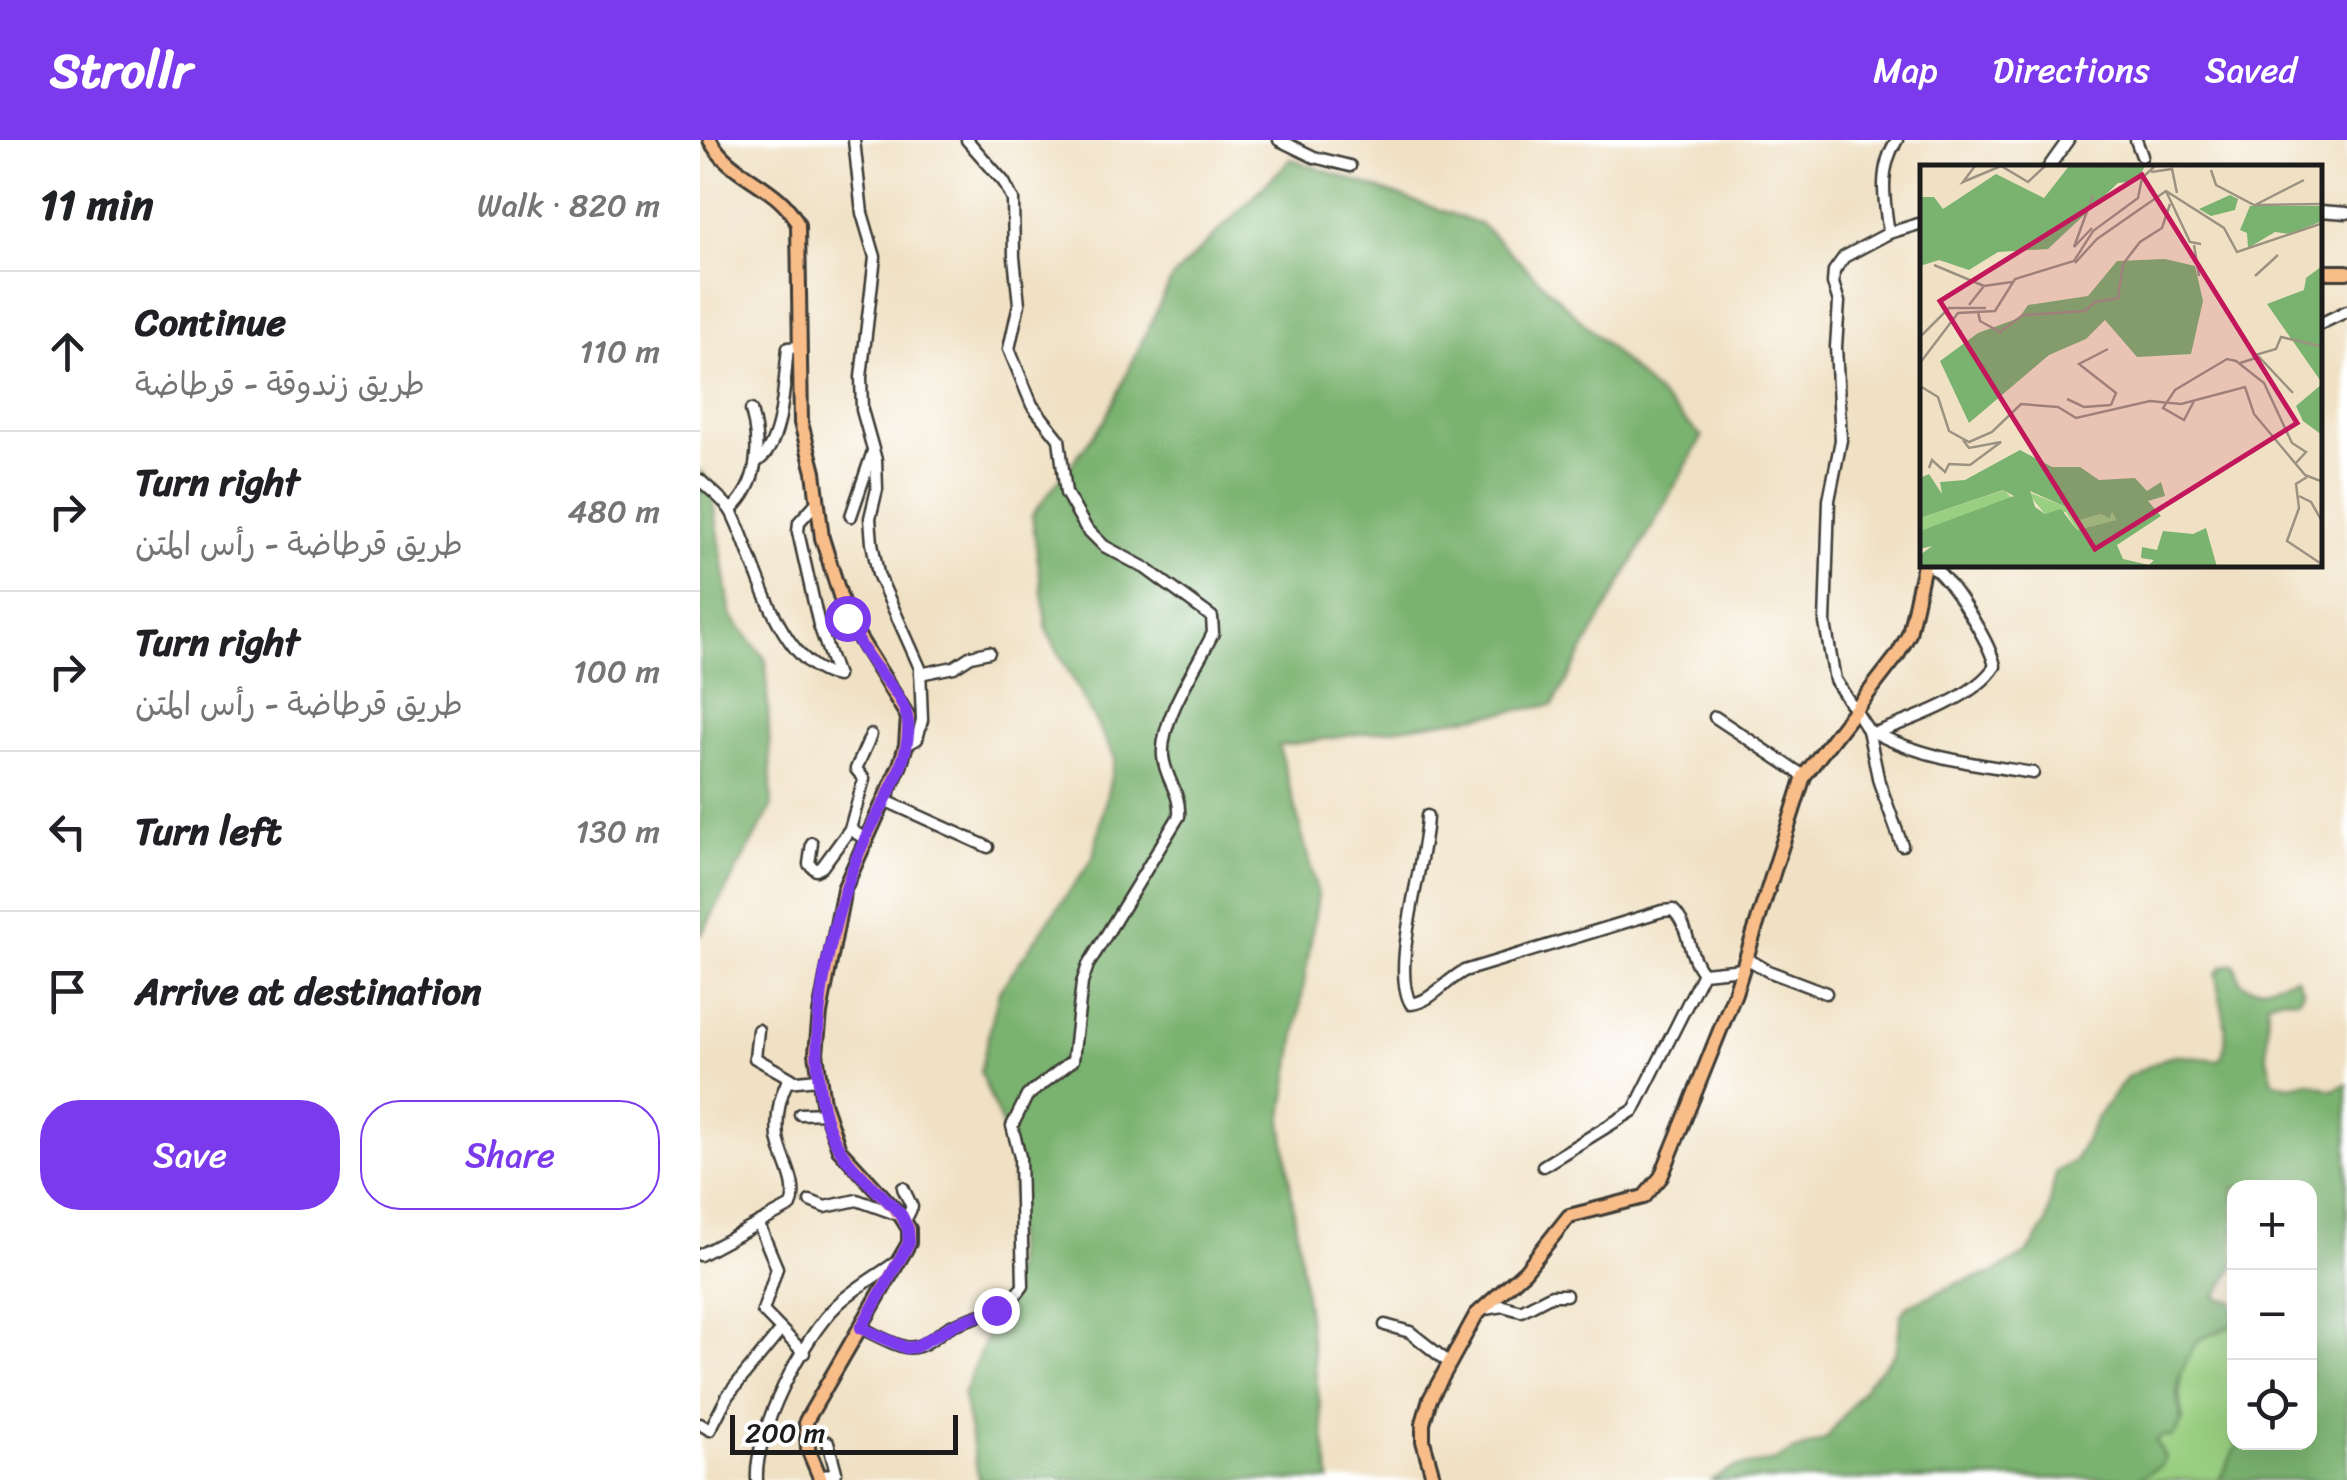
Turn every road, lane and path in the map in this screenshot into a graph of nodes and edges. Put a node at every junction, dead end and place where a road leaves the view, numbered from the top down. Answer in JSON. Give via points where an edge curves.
{"nodes":[{"id":1,"x":710,"y":140,"type":"edge"},
{"id":2,"x":854,"y":140,"type":"edge"},
{"id":3,"x":967,"y":140,"type":"edge"},
{"id":4,"x":1278,"y":140,"type":"edge"},
{"id":5,"x":2068,"y":140,"type":"edge"},
{"id":6,"x":2136,"y":140,"type":"edge"},
{"id":7,"x":1892,"y":143,"type":"edge"},
{"id":8,"x":2142,"y":156,"type":"dead end"},
{"id":9,"x":2050,"y":165,"type":"edge"},
{"id":10,"x":1350,"y":166,"type":"dead end"},
{"id":11,"x":2322,"y":211,"type":"edge"},
{"id":12,"x":2347,"y":213,"type":"edge"},
{"id":13,"x":1920,"y":224,"type":"edge"},
{"id":14,"x":1889,"y":233,"type":"junction"},
{"id":15,"x":2347,"y":311,"type":"edge"},
{"id":16,"x":2322,"y":323,"type":"edge"},
{"id":17,"x":799,"y":347,"type":"junction"},
{"id":18,"x":751,"y":410,"type":"dead end"},
{"id":19,"x":874,"y":450,"type":"junction"},
{"id":20,"x":756,"y":462,"type":"junction"},
{"id":21,"x":700,"y":480,"type":"edge"},
{"id":22,"x":818,"y":502,"type":"junction"},
{"id":23,"x":731,"y":510,"type":"junction"},
{"id":24,"x":852,"y":516,"type":"dead end"},
{"id":25,"x":1926,"y":568,"type":"edge"},
{"id":26,"x":1932,"y":568,"type":"edge"},
{"id":27,"x":989,"y":652,"type":"dead end"},
{"id":28,"x":920,"y":674,"type":"junction"},
{"id":29,"x":1856,"y":710,"type":"junction"},
{"id":30,"x":1715,"y":717,"type":"dead end"},
{"id":31,"x":1872,"y":731,"type":"junction"},
{"id":32,"x":872,"y":735,"type":"dead end"},
{"id":33,"x":906,"y":745,"type":"junction"},
{"id":34,"x":2032,"y":773,"type":"dead end"},
{"id":35,"x":1804,"y":776,"type":"junction"},
{"id":36,"x":884,"y":800,"type":"junction"},
{"id":37,"x":1428,"y":816,"type":"dead end"},
{"id":38,"x":850,"y":829,"type":"junction"},
{"id":39,"x":865,"y":839,"type":"junction"},
{"id":40,"x":812,"y":842,"type":"dead end"},
{"id":41,"x":1902,"y":845,"type":"dead end"},
{"id":42,"x":988,"y":847,"type":"dead end"},
{"id":43,"x":1745,"y":964,"type":"junction"},
{"id":44,"x":1703,"y":973,"type":"junction"},
{"id":45,"x":1826,"y":993,"type":"dead end"},
{"id":46,"x":758,"y":1030,"type":"dead end"},
{"id":47,"x":792,"y":1079,"type":"junction"},
{"id":48,"x":818,"y":1079,"type":"junction"},
{"id":49,"x":826,"y":1113,"type":"junction"},
{"id":50,"x":800,"y":1114,"type":"dead end"},
{"id":51,"x":1543,"y":1166,"type":"dead end"},
{"id":52,"x":903,"y":1188,"type":"dead end"},
{"id":53,"x":810,"y":1201,"type":"dead end"},
{"id":54,"x":903,"y":1218,"type":"junction"},
{"id":55,"x":759,"y":1225,"type":"junction"},
{"id":56,"x":700,"y":1256,"type":"edge"},
{"id":57,"x":900,"y":1260,"type":"junction"},
{"id":58,"x":1566,"y":1295,"type":"dead end"},
{"id":59,"x":1476,"y":1315,"type":"junction"},
{"id":60,"x":1385,"y":1325,"type":"dead end"},
{"id":61,"x":861,"y":1328,"type":"junction"},
{"id":62,"x":781,"y":1330,"type":"junction"},
{"id":63,"x":804,"y":1353,"type":"junction"},
{"id":64,"x":1448,"y":1362,"type":"junction"},
{"id":65,"x":700,"y":1424,"type":"edge"},
{"id":66,"x":828,"y":1442,"type":"dead end"},
{"id":67,"x":821,"y":1479,"type":"edge"},
{"id":68,"x":757,"y":1480,"type":"edge"},
{"id":69,"x":1434,"y":1480,"type":"edge"}],
"edges":[{"from":1,"to":17,"type":"main road","via":[[792,212],[800,242]]},
{"from":2,"to":19,"type":"street","via":[[862,213],[876,257],[862,377],[862,410]]},
{"from":3,"to":61,"type":"street","via":[[1013,200],[1019,304],[1009,349],[1032,406],[1059,439],[1066,493],[1104,546],[1212,617],[1214,634],[1163,742],[1179,816],[1088,965],[1074,1060],[1028,1096],[1012,1126],[1020,1157],[1023,1286],[1014,1300],[915,1347]]},
{"from":4,"to":10,"type":"street"},
{"from":5,"to":9,"type":"street"},
{"from":6,"to":8,"type":"street"},
{"from":7,"to":14,"type":"street","via":[[1884,192]]},
{"from":11,"to":12,"type":"street"},
{"from":13,"to":14,"type":"street"},
{"from":14,"to":29,"type":"street","via":[[1844,257],[1833,284],[1842,440],[1829,500],[1825,623],[1835,680]]},
{"from":15,"to":16,"type":"street"},
{"from":17,"to":20,"type":"street","via":[[788,348],[776,434]]},
{"from":17,"to":22,"type":"main road","via":[[801,423]]},
{"from":18,"to":20,"type":"street"},
{"from":19,"to":24,"type":"street"},
{"from":19,"to":28,"type":"street","via":[[877,489],[870,518],[878,574]]},
{"from":20,"to":23,"type":"street","via":[[748,494]]},
{"from":21,"to":23,"type":"street"},
{"from":22,"to":23,"type":"street","via":[[798,532],[818,625],[838,676],[823,674],[790,641],[760,588]]},
{"from":22,"to":33,"type":"main road","via":[[836,588],[858,640],[901,701],[908,717]]},
{"from":25,"to":29,"type":"main road","via":[[1909,634]]},
{"from":26,"to":31,"type":"street","via":[[1995,666],[1955,699]]},
{"from":27,"to":28,"type":"street"},
{"from":28,"to":33,"type":"street","via":[[922,720],[917,739]]},
{"from":29,"to":31,"type":"street"},
{"from":29,"to":35,"type":"main road"},
{"from":30,"to":35,"type":"street"},
{"from":31,"to":34,"type":"street","via":[[1953,762]]},
{"from":31,"to":41,"type":"street","via":[[1879,782]]},
{"from":32,"to":38,"type":"street","via":[[856,769],[864,778]]},
{"from":33,"to":36,"type":"main road"},
{"from":35,"to":43,"type":"main road"},
{"from":36,"to":39,"type":"main road"},
{"from":36,"to":42,"type":"street"},
{"from":37,"to":44,"type":"street","via":[[1405,962],[1410,1004],[1425,1001],[1464,972],[1662,911],[1679,915]]},
{"from":38,"to":39,"type":"street"},
{"from":38,"to":40,"type":"street","via":[[816,870],[808,864]]},
{"from":39,"to":48,"type":"main road","via":[[837,918],[820,1013]]},
{"from":43,"to":44,"type":"street"},
{"from":43,"to":45,"type":"street"},
{"from":43,"to":59,"type":"main road","via":[[1651,1190],[1569,1216]]},
{"from":44,"to":51,"type":"street","via":[[1634,1110]]},
{"from":46,"to":47,"type":"street","via":[[755,1058]]},
{"from":47,"to":48,"type":"street"},
{"from":47,"to":55,"type":"street","via":[[778,1122],[794,1202]]},
{"from":48,"to":49,"type":"main road"},
{"from":49,"to":50,"type":"street"},
{"from":49,"to":54,"type":"main road","via":[[839,1149]]},
{"from":52,"to":54,"type":"street","via":[[912,1207]]},
{"from":53,"to":54,"type":"street","via":[[825,1207],[857,1200]]},
{"from":54,"to":57,"type":"main road","via":[[909,1243]]},
{"from":55,"to":56,"type":"street"},
{"from":55,"to":62,"type":"street","via":[[777,1268],[764,1311]]},
{"from":57,"to":61,"type":"main road"},
{"from":57,"to":63,"type":"street","via":[[839,1303]]},
{"from":58,"to":59,"type":"street","via":[[1552,1294],[1522,1311],[1493,1306]]},
{"from":59,"to":64,"type":"main road"},
{"from":60,"to":64,"type":"street","via":[[1410,1332]]},
{"from":61,"to":67,"type":"main road","via":[[806,1421]]},
{"from":62,"to":63,"type":"street"},
{"from":62,"to":65,"type":"street","via":[[728,1396],[710,1430]]},
{"from":63,"to":68,"type":"street","via":[[770,1415]]},
{"from":64,"to":69,"type":"main road","via":[[1423,1423]]},
{"from":66,"to":67,"type":"street","via":[[836,1472]]}]}
